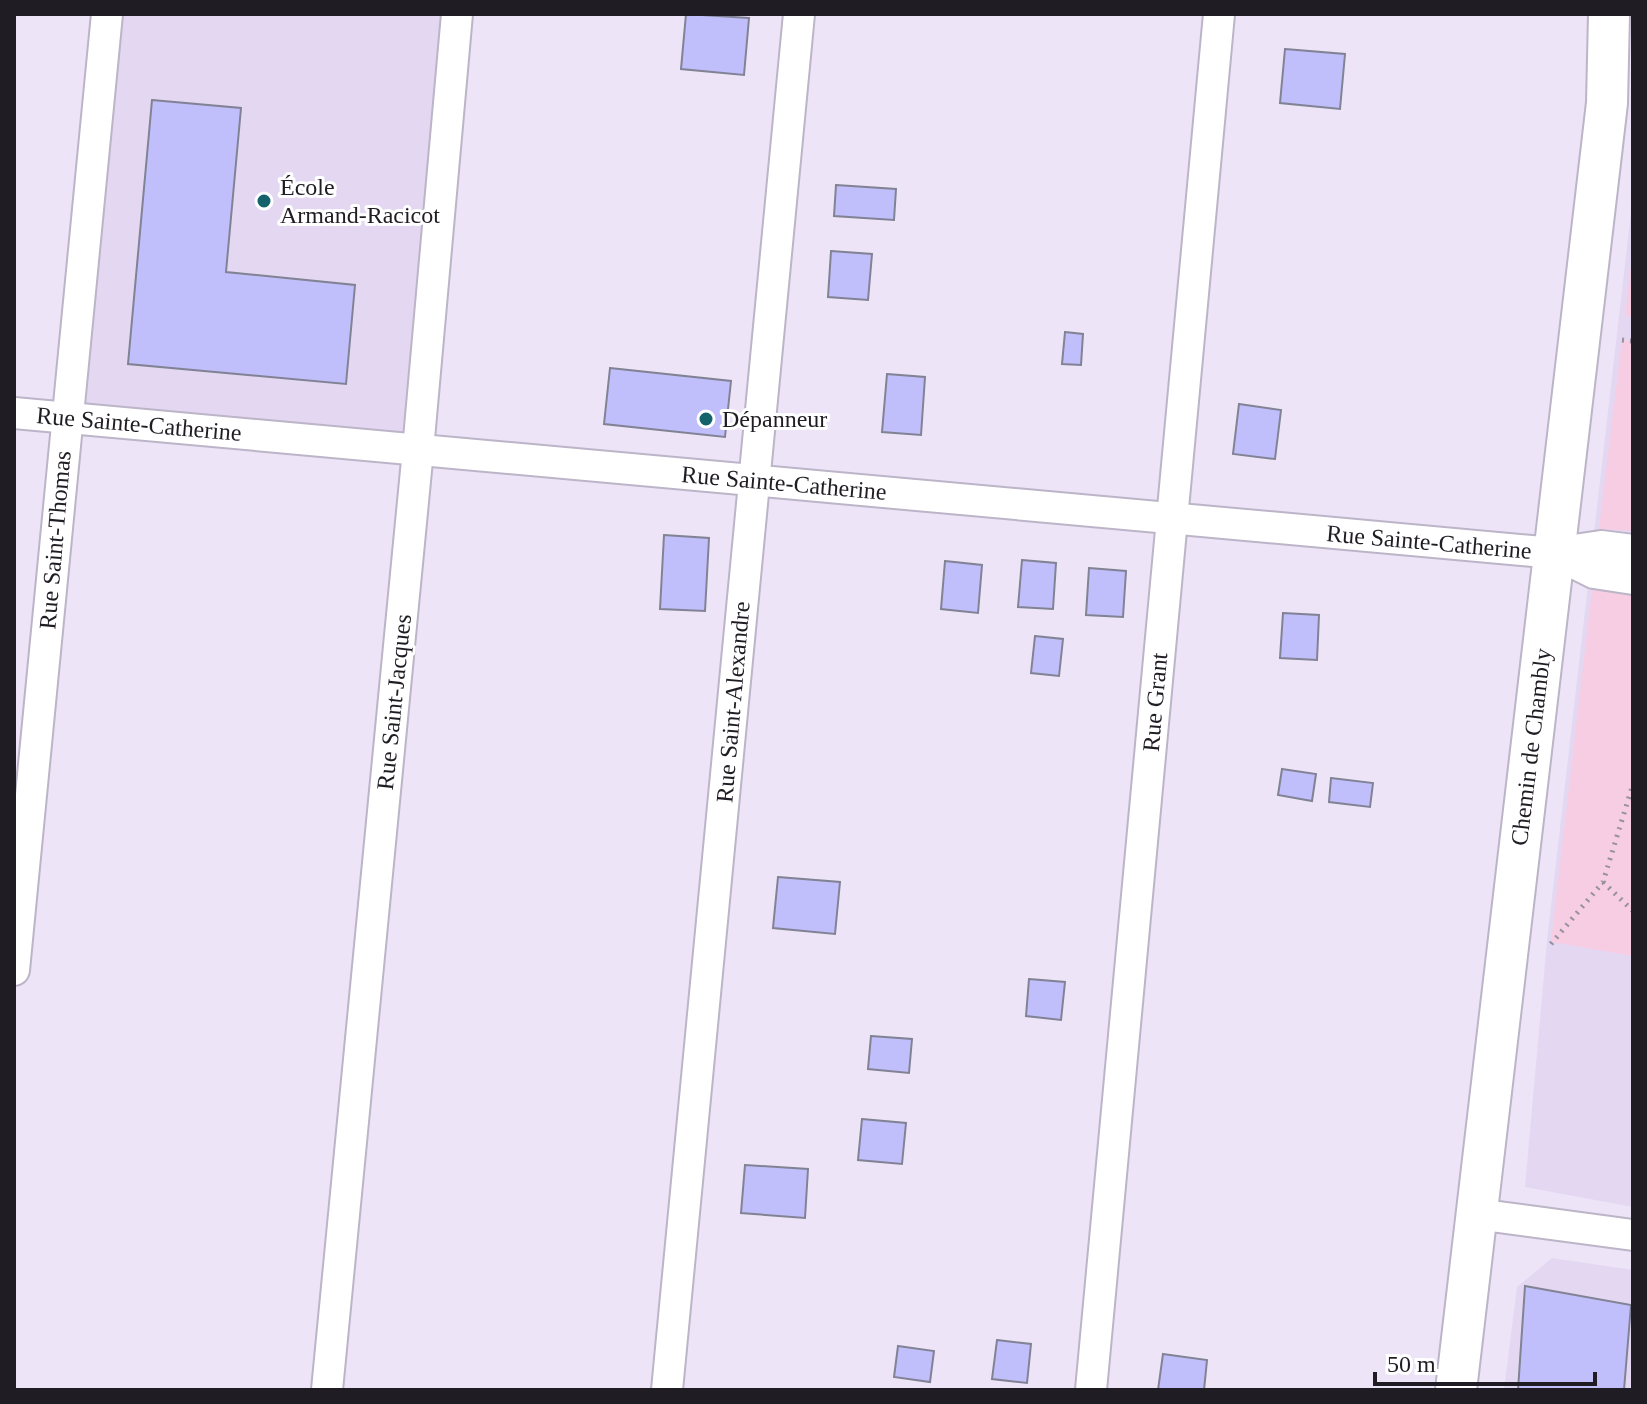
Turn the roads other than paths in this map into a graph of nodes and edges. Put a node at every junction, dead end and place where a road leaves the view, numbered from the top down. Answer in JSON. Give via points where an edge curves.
{"nodes":[{"id":1,"x":107,"y":14,"type":"edge"},
{"id":2,"x":457,"y":14,"type":"edge"},
{"id":3,"x":799,"y":14,"type":"edge"},
{"id":4,"x":1219,"y":14,"type":"edge"},
{"id":5,"x":1609,"y":14,"type":"edge"},
{"id":6,"x":1626,"y":14,"type":"edge"},
{"id":7,"x":1607,"y":103,"type":"junction"},
{"id":8,"x":14,"y":413,"type":"edge"},
{"id":9,"x":66,"y":418,"type":"junction"},
{"id":10,"x":418,"y":450,"type":"junction"},
{"id":11,"x":755,"y":480,"type":"junction"},
{"id":12,"x":1172,"y":518,"type":"junction"},
{"id":13,"x":1633,"y":550,"type":"edge"},
{"id":14,"x":1554,"y":553,"type":"junction"},
{"id":15,"x":1633,"y":579,"type":"edge"},
{"id":16,"x":14,"y":970,"type":"edge"},
{"id":17,"x":1476,"y":1214,"type":"junction"},
{"id":18,"x":1633,"y":1235,"type":"edge"},
{"id":19,"x":327,"y":1390,"type":"edge"},
{"id":20,"x":667,"y":1390,"type":"edge"},
{"id":21,"x":1091,"y":1390,"type":"edge"},
{"id":22,"x":1456,"y":1390,"type":"edge"}],
"edges":[{"from":1,"to":9,"type":"street","name":"Rue Saint-Thomas"},
{"from":2,"to":10,"type":"street","name":"Rue Saint-Jacques"},
{"from":3,"to":11,"type":"street","name":"Rue Saint-Alexandre"},
{"from":4,"to":12,"type":"street","name":"Rue Grant"},
{"from":5,"to":7,"type":"main road","name":"Chemin de Chambly"},
{"from":6,"to":7,"type":"main road","name":"Chemin de Chambly"},
{"from":7,"to":14,"type":"main road","name":"Chemin de Chambly"},
{"from":8,"to":9,"type":"street","name":"Rue Sainte-Catherine"},
{"from":9,"to":10,"type":"street","name":"Rue Sainte-Catherine"},
{"from":9,"to":16,"type":"street","name":"Rue Saint-Thomas"},
{"from":10,"to":11,"type":"street","name":"Rue Sainte-Catherine"},
{"from":10,"to":19,"type":"street","name":"Rue Saint-Jacques"},
{"from":11,"to":12,"type":"street","name":"Rue Sainte-Catherine"},
{"from":11,"to":20,"type":"street","name":"Rue Saint-Alexandre"},
{"from":12,"to":14,"type":"street","name":"Rue Sainte-Catherine"},
{"from":12,"to":21,"type":"street","name":"Rue Grant"},
{"from":13,"to":14,"type":"street","via":[[1601,546]]},
{"from":14,"to":15,"type":"street","via":[[1594,573]]},
{"from":14,"to":17,"type":"main road","name":"Chemin de Chambly"},
{"from":17,"to":18,"type":"street"},
{"from":17,"to":22,"type":"main road","name":"Chemin de Chambly"}]}
